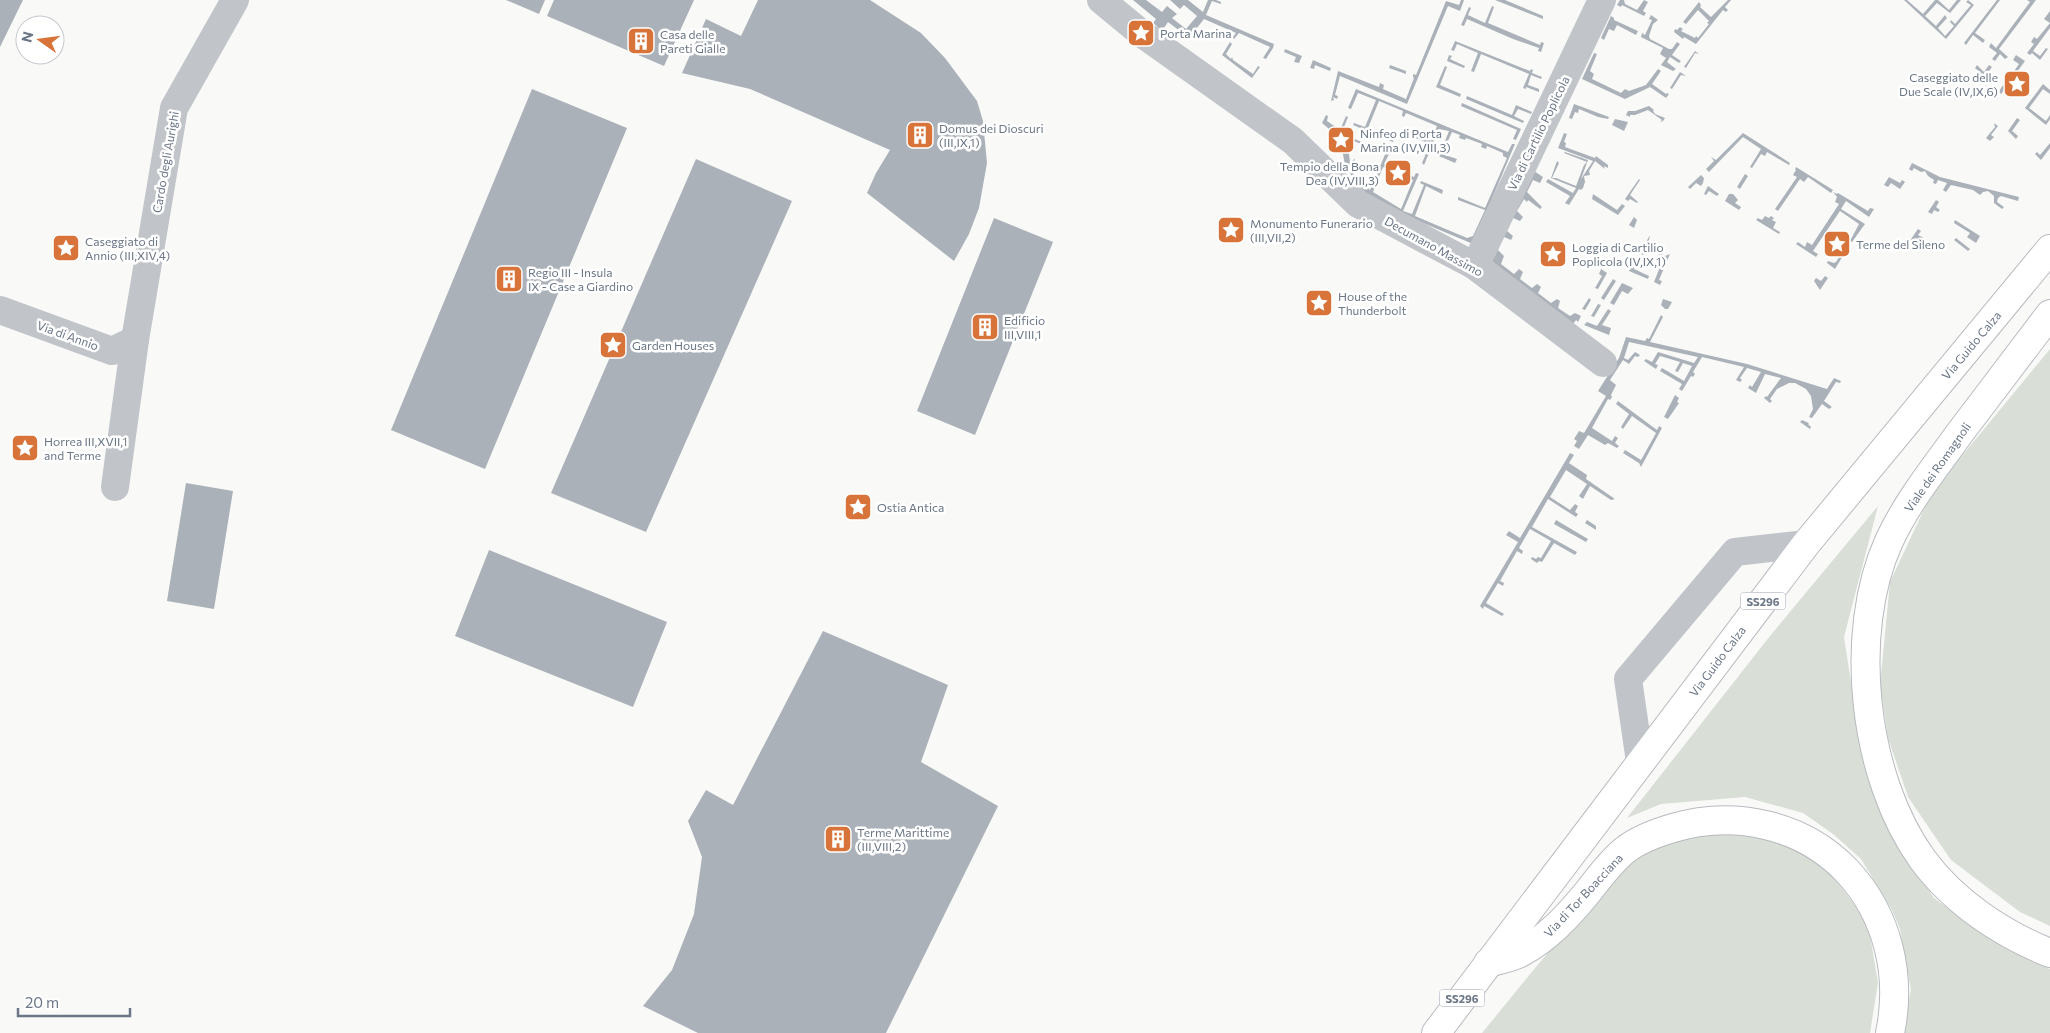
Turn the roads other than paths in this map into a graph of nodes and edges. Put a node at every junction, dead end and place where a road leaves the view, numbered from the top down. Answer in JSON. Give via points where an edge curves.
{"nodes":[{"id":1,"x":235,"y":0,"type":"edge"},
{"id":2,"x":1101,"y":0,"type":"edge"},
{"id":3,"x":1602,"y":0,"type":"edge"},
{"id":4,"x":2050,"y":249,"type":"edge"},
{"id":5,"x":1475,"y":266,"type":"junction"},
{"id":6,"x":0,"y":310,"type":"edge"},
{"id":7,"x":2050,"y":314,"type":"edge"},
{"id":8,"x":135,"y":340,"type":"junction"},
{"id":9,"x":1603,"y":363,"type":"dead end"},
{"id":10,"x":115,"y":487,"type":"dead end"},
{"id":11,"x":1806,"y":544,"type":"junction"},
{"id":12,"x":1640,"y":762,"type":"junction"},
{"id":13,"x":2050,"y":953,"type":"edge"},
{"id":14,"x":1488,"y":963,"type":"junction"},
{"id":15,"x":1436,"y":1033,"type":"edge"},
{"id":16,"x":1890,"y":1033,"type":"edge"}],
"edges":[{"from":1,"to":8,"type":"street","name":"Cardo degli Aurighi","via":[[174,108]]},
{"from":2,"to":5,"type":"street","name":"Decumano Massimo","via":[[1141,34],[1292,142],[1358,204]]},
{"from":3,"to":5,"type":"street","name":"Via di Cartilio Poplicola"},
{"from":4,"to":11,"type":"main road","name":"Via Guido Calza","number":"SS296"},
{"from":5,"to":9,"type":"street","name":"Decumano Massimo"},
{"from":6,"to":8,"type":"street","name":"Via di Annio","via":[[112,352]]},
{"from":7,"to":13,"type":"main road","name":"Viale dei Romagnoli","via":[[1922,485],[1888,542],[1868,615],[1865,657],[1876,748],[1889,794],[1910,839],[1924,860],[1961,899],[2008,933]]},
{"from":8,"to":10,"type":"street","name":"Cardo degli Aurighi"},
{"from":11,"to":12,"type":"main road","name":"Via Guido Calza","number":"SS296"},
{"from":11,"to":12,"type":"street","via":[[1734,552],[1628,679]]},
{"from":12,"to":14,"type":"main road","name":"Via Guido Calza","number":"SS296"},
{"from":14,"to":15,"type":"main road","number":"SS296"},
{"from":14,"to":16,"type":"main road","name":"Via di Tor Boacciana","via":[[1518,954],[1551,932],[1616,859],[1645,838],[1706,820],[1759,823],[1792,833],[1815,845],[1845,870],[1870,900],[1883,929],[1892,964],[1895,1002]]}]}
